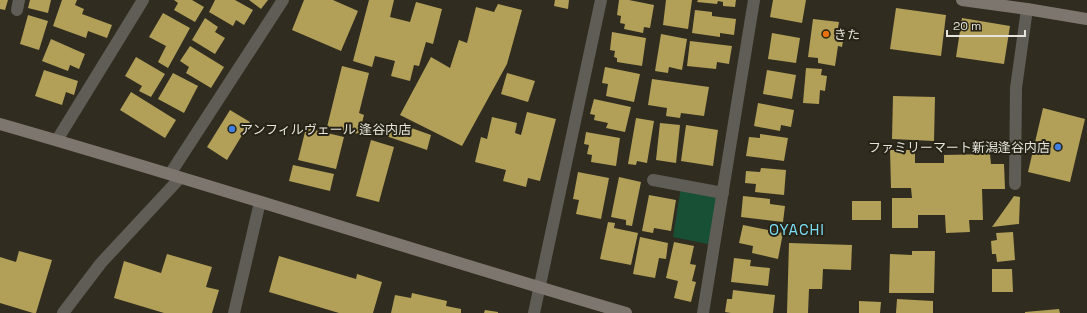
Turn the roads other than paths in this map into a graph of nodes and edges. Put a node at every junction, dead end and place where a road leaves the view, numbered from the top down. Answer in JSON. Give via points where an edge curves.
{"nodes":[{"id":1,"x":143,"y":0,"type":"edge"},
{"id":2,"x":283,"y":0,"type":"edge"},
{"id":3,"x":601,"y":0,"type":"edge"},
{"id":4,"x":754,"y":0,"type":"edge"},
{"id":5,"x":962,"y":0,"type":"edge"},
{"id":6,"x":1028,"y":9,"type":"junction"},
{"id":7,"x":1087,"y":19,"type":"edge"},
{"id":8,"x":0,"y":124,"type":"edge"},
{"id":9,"x":56,"y":140,"type":"junction"},
{"id":10,"x":175,"y":176,"type":"junction"},
{"id":11,"x":653,"y":180,"type":"dead end"},
{"id":12,"x":1015,"y":184,"type":"dead end"},
{"id":13,"x":722,"y":193,"type":"junction"},
{"id":14,"x":260,"y":202,"type":"junction"},
{"id":15,"x":539,"y":288,"type":"junction"},
{"id":16,"x":63,"y":313,"type":"edge"},
{"id":17,"x":234,"y":313,"type":"edge"},
{"id":18,"x":534,"y":313,"type":"edge"},
{"id":19,"x":626,"y":313,"type":"edge"},
{"id":20,"x":703,"y":313,"type":"edge"}],
"edges":[{"from":1,"to":9,"type":"street"},
{"from":2,"to":10,"type":"street"},
{"from":3,"to":15,"type":"street"},
{"from":4,"to":13,"type":"street"},
{"from":5,"to":6,"type":"street"},
{"from":6,"to":7,"type":"street"},
{"from":6,"to":12,"type":"street","via":[[1016,88]]},
{"from":8,"to":9,"type":"street"},
{"from":9,"to":10,"type":"street"},
{"from":10,"to":14,"type":"street"},
{"from":10,"to":16,"type":"street","via":[[100,263]]},
{"from":11,"to":13,"type":"street"},
{"from":13,"to":20,"type":"street"},
{"from":14,"to":15,"type":"street"},
{"from":14,"to":17,"type":"street"},
{"from":15,"to":18,"type":"street"},
{"from":15,"to":19,"type":"street"}]}
